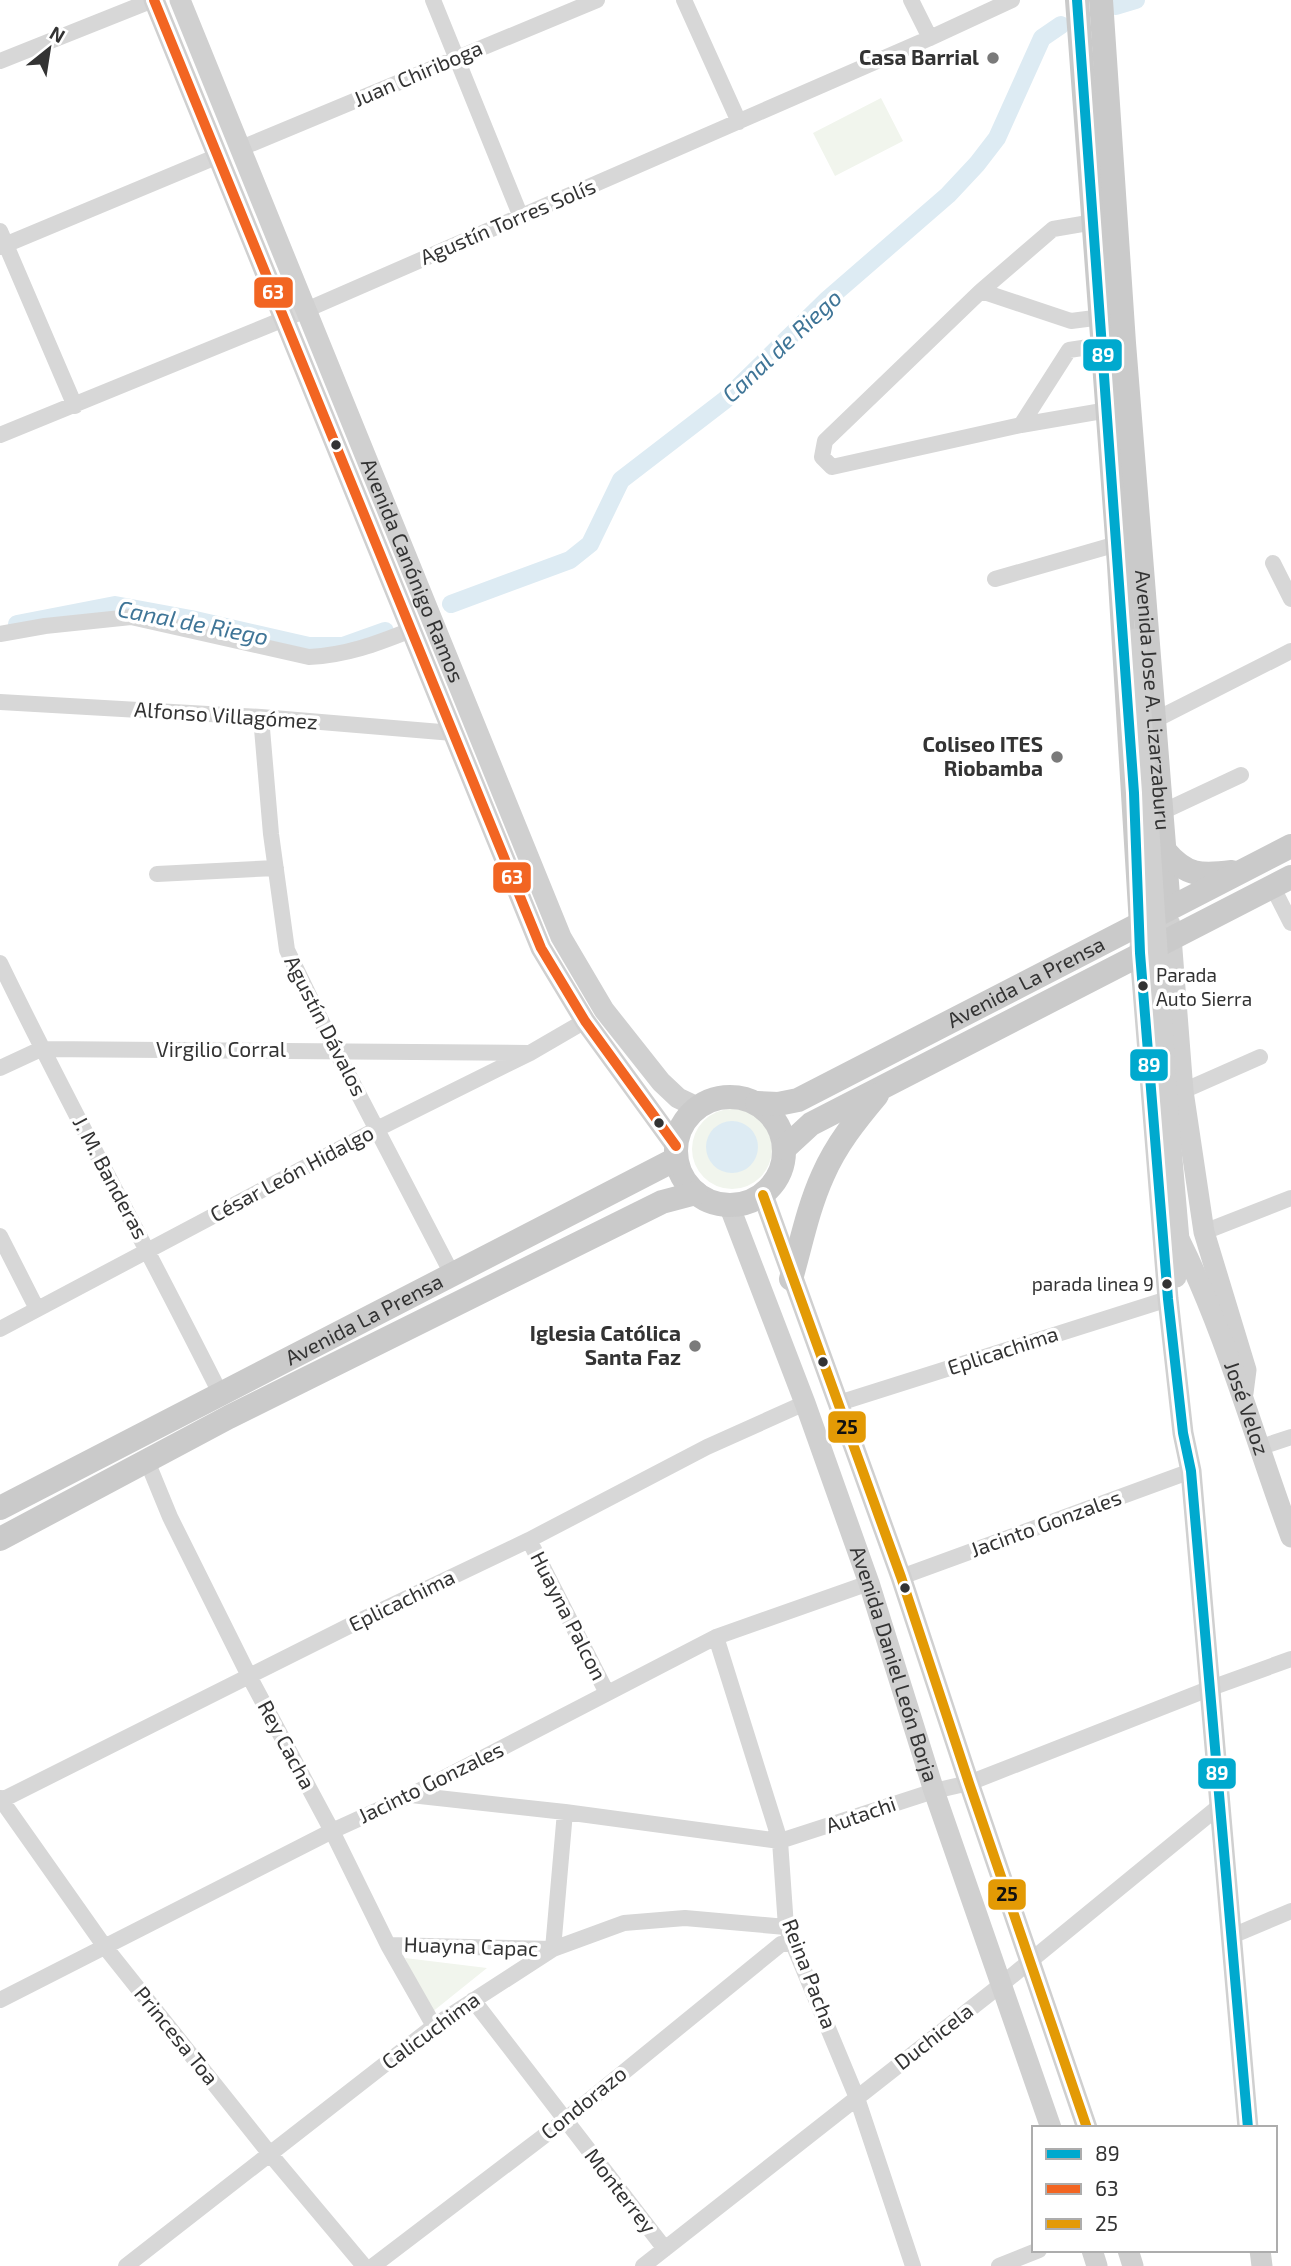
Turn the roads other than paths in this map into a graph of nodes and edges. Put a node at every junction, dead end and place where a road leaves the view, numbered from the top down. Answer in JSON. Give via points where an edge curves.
{"nodes":[{"id":1,"x":153,"y":0,"type":"edge"},
{"id":2,"x":180,"y":0,"type":"edge"},
{"id":3,"x":433,"y":0,"type":"edge"},
{"id":4,"x":597,"y":0,"type":"edge"},
{"id":5,"x":684,"y":0,"type":"edge"},
{"id":6,"x":911,"y":0,"type":"edge"},
{"id":7,"x":1012,"y":0,"type":"edge"},
{"id":8,"x":1077,"y":0,"type":"edge"},
{"id":9,"x":1101,"y":0,"type":"edge"},
{"id":10,"x":930,"y":38,"type":"junction"},
{"id":11,"x":457,"y":57,"type":"junction"},
{"id":12,"x":0,"y":61,"type":"edge"},
{"id":13,"x":739,"y":122,"type":"junction"},
{"id":14,"x":239,"y":149,"type":"junction"},
{"id":15,"x":218,"y":156,"type":"junction"},
{"id":16,"x":521,"y":216,"type":"junction"},
{"id":17,"x":1094,"y":222,"type":"junction"},
{"id":18,"x":2,"y":241,"type":"edge"},
{"id":19,"x":981,"y":291,"type":"junction"},
{"id":20,"x":306,"y":310,"type":"junction"},
{"id":21,"x":1112,"y":315,"type":"junction"},
{"id":22,"x":283,"y":319,"type":"junction"},
{"id":23,"x":1102,"y":345,"type":"junction"},
{"id":24,"x":75,"y":406,"type":"junction"},
{"id":25,"x":1108,"y":410,"type":"junction"},
{"id":26,"x":1021,"y":425,"type":"junction"},
{"id":27,"x":0,"y":435,"type":"edge"},
{"id":28,"x":1126,"y":557,"type":"junction"},
{"id":29,"x":1273,"y":563,"type":"dead end"},
{"id":30,"x":995,"y":579,"type":"dead end"},
{"id":31,"x":1291,"y":599,"type":"edge"},
{"id":32,"x":411,"y":630,"type":"junction"},
{"id":33,"x":0,"y":634,"type":"edge"},
{"id":34,"x":1291,"y":651,"type":"edge"},
{"id":35,"x":0,"y":702,"type":"edge"},
{"id":36,"x":261,"y":717,"type":"junction"},
{"id":37,"x":1155,"y":720,"type":"junction"},
{"id":38,"x":453,"y":733,"type":"junction"},
{"id":39,"x":1241,"y":775,"type":"dead end"},
{"id":40,"x":1162,"y":812,"type":"junction"},
{"id":41,"x":1291,"y":846,"type":"edge"},
{"id":42,"x":1165,"y":851,"type":"junction"},
{"id":43,"x":276,"y":868,"type":"junction"},
{"id":44,"x":1243,"y":871,"type":"junction"},
{"id":45,"x":157,"y":874,"type":"dead end"},
{"id":46,"x":1282,"y":882,"type":"edge"},
{"id":47,"x":1169,"y":908,"type":"junction"},
{"id":48,"x":1291,"y":923,"type":"edge"},
{"id":49,"x":1141,"y":925,"type":"junction"},
{"id":50,"x":1171,"y":938,"type":"junction"},
{"id":51,"x":1140,"y":953,"type":"junction"},
{"id":52,"x":0,"y":963,"type":"edge"},
{"id":53,"x":585,"y":1021,"type":"junction"},
{"id":54,"x":41,"y":1049,"type":"junction"},
{"id":55,"x":336,"y":1051,"type":"junction"},
{"id":56,"x":530,"y":1053,"type":"junction"},
{"id":57,"x":1260,"y":1057,"type":"dead end"},
{"id":58,"x":0,"y":1068,"type":"edge"},
{"id":59,"x":886,"y":1085,"type":"junction"},
{"id":60,"x":1183,"y":1091,"type":"junction"},
{"id":61,"x":757,"y":1104,"type":"junction"},
{"id":62,"x":697,"y":1107,"type":"junction"},
{"id":63,"x":377,"y":1129,"type":"junction"},
{"id":64,"x":785,"y":1148,"type":"junction"},
{"id":65,"x":676,"y":1152,"type":"junction"},
{"id":66,"x":696,"y":1193,"type":"junction"},
{"id":67,"x":763,"y":1195,"type":"junction"},
{"id":68,"x":1291,"y":1198,"type":"edge"},
{"id":69,"x":729,"y":1205,"type":"junction"},
{"id":70,"x":1204,"y":1232,"type":"junction"},
{"id":71,"x":0,"y":1236,"type":"edge"},
{"id":72,"x":1179,"y":1240,"type":"junction"},
{"id":73,"x":149,"y":1250,"type":"junction"},
{"id":74,"x":452,"y":1274,"type":"junction"},
{"id":75,"x":792,"y":1279,"type":"junction"},
{"id":76,"x":1168,"y":1299,"type":"junction"},
{"id":77,"x":37,"y":1309,"type":"junction"},
{"id":78,"x":0,"y":1329,"type":"edge"},
{"id":79,"x":220,"y":1393,"type":"junction"},
{"id":80,"x":1243,"y":1393,"type":"junction"},
{"id":81,"x":805,"y":1403,"type":"junction"},
{"id":82,"x":839,"y":1404,"type":"junction"},
{"id":83,"x":1183,"y":1433,"type":"junction"},
{"id":84,"x":1291,"y":1437,"type":"edge"},
{"id":85,"x":1258,"y":1448,"type":"junction"},
{"id":86,"x":147,"y":1461,"type":"junction"},
{"id":87,"x":1191,"y":1471,"type":"junction"},
{"id":88,"x":0,"y":1507,"type":"edge"},
{"id":89,"x":1291,"y":1537,"type":"edge"},
{"id":90,"x":0,"y":1539,"type":"edge"},
{"id":91,"x":529,"y":1540,"type":"junction"},
{"id":92,"x":901,"y":1577,"type":"junction"},
{"id":93,"x":869,"y":1583,"type":"junction"},
{"id":94,"x":716,"y":1637,"type":"junction"},
{"id":95,"x":1291,"y":1660,"type":"edge"},
{"id":96,"x":249,"y":1676,"type":"junction"},
{"id":97,"x":1211,"y":1688,"type":"junction"},
{"id":98,"x":607,"y":1693,"type":"junction"},
{"id":99,"x":969,"y":1783,"type":"junction"},
{"id":100,"x":934,"y":1791,"type":"junction"},
{"id":101,"x":411,"y":1795,"type":"junction"},
{"id":102,"x":1,"y":1799,"type":"edge"},
{"id":103,"x":1222,"y":1804,"type":"junction"},
{"id":104,"x":565,"y":1812,"type":"junction"},
{"id":105,"x":332,"y":1831,"type":"junction"},
{"id":106,"x":780,"y":1841,"type":"junction"},
{"id":107,"x":1291,"y":1912,"type":"edge"},
{"id":108,"x":786,"y":1927,"type":"junction"},
{"id":109,"x":1232,"y":1936,"type":"junction"},
{"id":110,"x":794,"y":1942,"type":"junction"},
{"id":111,"x":388,"y":1945,"type":"junction"},
{"id":112,"x":105,"y":1947,"type":"junction"},
{"id":113,"x":553,"y":1949,"type":"junction"},
{"id":114,"x":1030,"y":1961,"type":"junction"},
{"id":115,"x":1002,"y":1984,"type":"junction"},
{"id":116,"x":0,"y":2000,"type":"edge"},
{"id":117,"x":473,"y":2000,"type":"junction"},
{"id":118,"x":434,"y":2026,"type":"junction"},
{"id":119,"x":857,"y":2098,"type":"junction"},
{"id":120,"x":565,"y":2120,"type":"junction"},
{"id":121,"x":1050,"y":2126,"type":"edge"},
{"id":122,"x":1086,"y":2126,"type":"edge"},
{"id":123,"x":1248,"y":2126,"type":"edge"},
{"id":124,"x":270,"y":2154,"type":"junction"},
{"id":125,"x":665,"y":2249,"type":"junction"},
{"id":126,"x":1034,"y":2252,"type":"edge"},
{"id":127,"x":126,"y":2266,"type":"edge"},
{"id":128,"x":364,"y":2266,"type":"edge"},
{"id":129,"x":373,"y":2266,"type":"edge"},
{"id":130,"x":643,"y":2266,"type":"edge"},
{"id":131,"x":914,"y":2266,"type":"edge"},
{"id":132,"x":999,"y":2266,"type":"edge"}],
"edges":[{"from":1,"to":12,"type":"street"},
{"from":1,"to":15,"type":"main road","name":"Avenida Canónigo Ramos"},
{"from":2,"to":14,"type":"main road","name":"Avenida Canónigo Ramos"},
{"from":3,"to":11,"type":"street"},
{"from":4,"to":11,"type":"street","name":"Juan Chiriboga"},
{"from":5,"to":13,"type":"street"},
{"from":6,"to":10,"type":"street"},
{"from":7,"to":10,"type":"street","name":"Agustín Torres Solís"},
{"from":8,"to":17,"type":"main road","name":"Avenida Jose A. Lizarzaburu"},
{"from":9,"to":21,"type":"main road","name":"Avenida Jose A. Lizarzaburu"},
{"from":10,"to":13,"type":"street","name":"Agustín Torres Solís"},
{"from":11,"to":14,"type":"street","name":"Juan Chiriboga"},
{"from":11,"to":16,"type":"street"},
{"from":13,"to":16,"type":"street","name":"Agustín Torres Solís"},
{"from":14,"to":20,"type":"main road","name":"Avenida Canónigo Ramos"},
{"from":15,"to":18,"type":"street"},
{"from":15,"to":22,"type":"main road","name":"Avenida Canónigo Ramos"},
{"from":16,"to":20,"type":"street","name":"Agustín Torres Solís"},
{"from":17,"to":19,"type":"street","via":[[1053,229]]},
{"from":17,"to":21,"type":"main road","name":"Avenida Jose A. Lizarzaburu"},
{"from":18,"to":24,"type":"street"},
{"from":19,"to":21,"type":"street","via":[[1071,321]]},
{"from":19,"to":26,"type":"street","via":[[825,441],[822,457],[832,467]]},
{"from":20,"to":22,"type":"street","name":"Agustín Torres Solís"},
{"from":20,"to":62,"type":"main road","name":"Avenida Canónigo Ramos","via":[[561,937],[604,1010],[661,1082]]},
{"from":21,"to":23,"type":"main road","name":"Avenida Jose A. Lizarzaburu"},
{"from":21,"to":28,"type":"main road","name":"Avenida Jose A. Lizarzaburu"},
{"from":22,"to":24,"type":"street","name":"Agustín Torres Solís"},
{"from":22,"to":32,"type":"main road","name":"Avenida Canónigo Ramos"},
{"from":23,"to":25,"type":"main road","name":"Avenida Jose A. Lizarzaburu"},
{"from":23,"to":26,"type":"street","via":[[1069,350]]},
{"from":24,"to":27,"type":"street","name":"Agustín Torres Solís"},
{"from":25,"to":26,"type":"street"},
{"from":25,"to":28,"type":"main road","name":"Avenida Jose A. Lizarzaburu"},
{"from":28,"to":30,"type":"street"},
{"from":28,"to":37,"type":"main road","name":"Avenida Jose A. Lizarzaburu"},
{"from":28,"to":49,"type":"main road","name":"Avenida Jose A. Lizarzaburu"},
{"from":28,"to":72,"type":"main road","bridge":true,"via":[[1136,639]]},
{"from":29,"to":31,"type":"street"},
{"from":32,"to":33,"type":"street","via":[[338,656],[309,657],[131,617]]},
{"from":32,"to":38,"type":"main road","name":"Avenida Canónigo Ramos"},
{"from":34,"to":37,"type":"street"},
{"from":35,"to":36,"type":"street","name":"Alfonso Villagómez"},
{"from":36,"to":38,"type":"street","name":"Alfonso Villagómez"},
{"from":36,"to":43,"type":"street","name":"Agustín Dávalos"},
{"from":37,"to":40,"type":"main road","name":"Avenida Jose A. Lizarzaburu"},
{"from":38,"to":53,"type":"main road","name":"Avenida Canónigo Ramos","via":[[541,948]]},
{"from":39,"to":40,"type":"street"},
{"from":40,"to":42,"type":"main road","name":"Avenida Jose A. Lizarzaburu"},
{"from":41,"to":44,"type":"main road","name":"Avenida La Prensa"},
{"from":42,"to":44,"type":"main road","via":[[1182,867],[1205,876]]},
{"from":42,"to":47,"type":"main road","name":"Avenida Jose A. Lizarzaburu"},
{"from":43,"to":45,"type":"street"},
{"from":43,"to":55,"type":"street","name":"Agustín Dávalos","via":[[287,950]]},
{"from":44,"to":47,"type":"main road","name":"Avenida La Prensa"},
{"from":46,"to":48,"type":"street"},
{"from":46,"to":50,"type":"main road","name":"Avenida La Prensa"},
{"from":47,"to":49,"type":"main road","name":"Avenida La Prensa"},
{"from":47,"to":50,"type":"main road","name":"Avenida Jose A. Lizarzaburu"},
{"from":49,"to":51,"type":"main road","name":"Avenida Jose A. Lizarzaburu"},
{"from":49,"to":61,"type":"main road","name":"Avenida La Prensa","via":[[798,1100]]},
{"from":50,"to":51,"type":"main road","name":"Avenida La Prensa"},
{"from":50,"to":60,"type":"main road","name":"Avenida Jose A. Lizarzaburu"},
{"from":51,"to":59,"type":"main road","name":"Avenida La Prensa"},
{"from":51,"to":76,"type":"main road","name":"Avenida Jose A. Lizarzaburu"},
{"from":52,"to":54,"type":"street","name":"J. M. Banderas"},
{"from":53,"to":56,"type":"street","name":"César León Hidalgo"},
{"from":53,"to":65,"type":"main road","name":"Avenida Canónigo Ramos"},
{"from":54,"to":55,"type":"street","name":"Virgilio Corral"},
{"from":54,"to":58,"type":"street","name":"Virgilio Corral"},
{"from":54,"to":73,"type":"street","name":"J. M. Banderas"},
{"from":55,"to":56,"type":"street","name":"Virgilio Corral"},
{"from":55,"to":63,"type":"street","name":"Agustín Dávalos"},
{"from":56,"to":63,"type":"street","name":"César León Hidalgo"},
{"from":57,"to":60,"type":"street"},
{"from":59,"to":64,"type":"main road","name":"Avenida La Prensa","via":[[811,1124]]},
{"from":59,"to":75,"type":"main road","via":[[850,1126],[823,1175]]},
{"from":60,"to":70,"type":"main road","name":"Avenida Jose A. Lizarzaburu"},
{"from":61,"to":62,"type":"main road","via":[[727,1097]]},
{"from":61,"to":64,"type":"main road","via":[[777,1122]]},
{"from":62,"to":65,"type":"main road","via":[[683,1124]]},
{"from":63,"to":73,"type":"street","name":"César León Hidalgo"},
{"from":63,"to":74,"type":"street","name":"Agustín Dávalos"},
{"from":64,"to":67,"type":"main road","via":[[783,1166]]},
{"from":65,"to":66,"type":"main road","via":[[683,1178]]},
{"from":65,"to":74,"type":"main road","name":"Avenida La Prensa"},
{"from":66,"to":69,"type":"main road"},
{"from":66,"to":86,"type":"main road","name":"Avenida La Prensa","via":[[662,1202]]},
{"from":67,"to":69,"type":"main road"},
{"from":67,"to":75,"type":"main road","name":"Avenida Daniel León Borja"},
{"from":68,"to":70,"type":"street"},
{"from":69,"to":81,"type":"main road","name":"Avenida Daniel León Borja"},
{"from":70,"to":80,"type":"main road","name":"Avenida Jose A. Lizarzaburu","via":[[1246,1370]]},
{"from":71,"to":77,"type":"street"},
{"from":72,"to":80,"type":"main road","name":"José Veloz"},
{"from":72,"to":83,"type":"main road","via":[[1176,1282]]},
{"from":73,"to":77,"type":"street","name":"César León Hidalgo"},
{"from":73,"to":79,"type":"street","name":"J. M. Banderas"},
{"from":74,"to":79,"type":"main road","name":"Avenida La Prensa"},
{"from":75,"to":82,"type":"main road","name":"Avenida Daniel León Borja"},
{"from":76,"to":82,"type":"street","name":"Eplicachima"},
{"from":76,"to":83,"type":"main road","name":"Avenida Jose A. Lizarzaburu"},
{"from":77,"to":78,"type":"street","name":"César León Hidalgo"},
{"from":79,"to":88,"type":"main road","name":"Avenida La Prensa"},
{"from":80,"to":85,"type":"main road","name":"José Veloz"},
{"from":81,"to":91,"type":"street","name":"Eplicachima","via":[[707,1447]]},
{"from":81,"to":93,"type":"main road","name":"Avenida Daniel León Borja"},
{"from":82,"to":92,"type":"main road","name":"Avenida Daniel León Borja"},
{"from":83,"to":87,"type":"main road"},
{"from":84,"to":85,"type":"street"},
{"from":85,"to":89,"type":"main road","name":"José Veloz"},
{"from":86,"to":90,"type":"main road","name":"Avenida La Prensa"},
{"from":86,"to":96,"type":"street","name":"Rey Cacha"},
{"from":87,"to":92,"type":"street","name":"Jacinto Gonzales"},
{"from":87,"to":97,"type":"main road"},
{"from":91,"to":96,"type":"street","name":"Eplicachima"},
{"from":91,"to":98,"type":"street","name":"Huayna Palcon"},
{"from":92,"to":99,"type":"main road","name":"Avenida Daniel León Borja"},
{"from":93,"to":94,"type":"street","name":"Jacinto Gonzales"},
{"from":93,"to":100,"type":"main road","name":"Avenida Daniel León Borja"},
{"from":94,"to":98,"type":"street","name":"Jacinto Gonzales"},
{"from":94,"to":106,"type":"street","name":"Reina Pacha"},
{"from":95,"to":97,"type":"street","name":"Autachi"},
{"from":96,"to":102,"type":"street","name":"Eplicachima"},
{"from":96,"to":105,"type":"street","name":"Rey Cacha"},
{"from":97,"to":99,"type":"street","name":"Autachi"},
{"from":97,"to":103,"type":"main road"},
{"from":98,"to":101,"type":"street","name":"Jacinto Gonzales"},
{"from":99,"to":100,"type":"street","name":"Autachi"},
{"from":99,"to":114,"type":"main road","name":"Avenida Daniel León Borja"},
{"from":100,"to":106,"type":"street","name":"Autachi"},
{"from":100,"to":115,"type":"main road","name":"Avenida Daniel León Borja"},
{"from":101,"to":104,"type":"street","name":"Autachi"},
{"from":101,"to":105,"type":"street","name":"Jacinto Gonzales"},
{"from":102,"to":112,"type":"street","name":"Princesa Toa"},
{"from":103,"to":109,"type":"main road"},
{"from":103,"to":114,"type":"street","name":"Duchicela"},
{"from":104,"to":106,"type":"street","name":"Autachi"},
{"from":104,"to":113,"type":"street"},
{"from":105,"to":111,"type":"street","name":"Rey Cacha"},
{"from":105,"to":112,"type":"street","name":"Jacinto Gonzales"},
{"from":106,"to":108,"type":"street","name":"Reina Pacha"},
{"from":107,"to":109,"type":"street"},
{"from":108,"to":110,"type":"street","name":"Reina Pacha"},
{"from":108,"to":113,"type":"street","name":"Calicuchima","via":[[685,1917],[624,1923]]},
{"from":109,"to":123,"type":"main road"},
{"from":110,"to":119,"type":"street","name":"Reina Pacha"},
{"from":110,"to":120,"type":"street","name":"Condorazo","via":[[781,1944]]},
{"from":111,"to":113,"type":"street","name":"Huayna Capac"},
{"from":111,"to":118,"type":"street","name":"Rey Cacha"},
{"from":112,"to":116,"type":"street","name":"Jacinto Gonzales"},
{"from":112,"to":124,"type":"street","name":"Princesa Toa"},
{"from":113,"to":117,"type":"street","name":"Calicuchima"},
{"from":114,"to":115,"type":"street","name":"Duchicela"},
{"from":114,"to":122,"type":"main road","name":"Avenida Daniel León Borja"},
{"from":115,"to":119,"type":"street","name":"Duchicela"},
{"from":115,"to":121,"type":"main road","name":"Avenida Daniel León Borja"},
{"from":117,"to":118,"type":"street","name":"Calicuchima"},
{"from":117,"to":120,"type":"street","name":"Monterrey"},
{"from":118,"to":124,"type":"street","name":"Calicuchima"},
{"from":119,"to":125,"type":"street","name":"Duchicela"},
{"from":119,"to":131,"type":"street","name":"Reina Pacha"},
{"from":120,"to":125,"type":"street","name":"Monterrey"},
{"from":120,"to":129,"type":"street","name":"Condorazo"},
{"from":124,"to":127,"type":"street","name":"Calicuchima"},
{"from":124,"to":128,"type":"street","name":"Princesa Toa"},
{"from":125,"to":130,"type":"street","name":"Duchicela"},
{"from":126,"to":132,"type":"street"}]}
